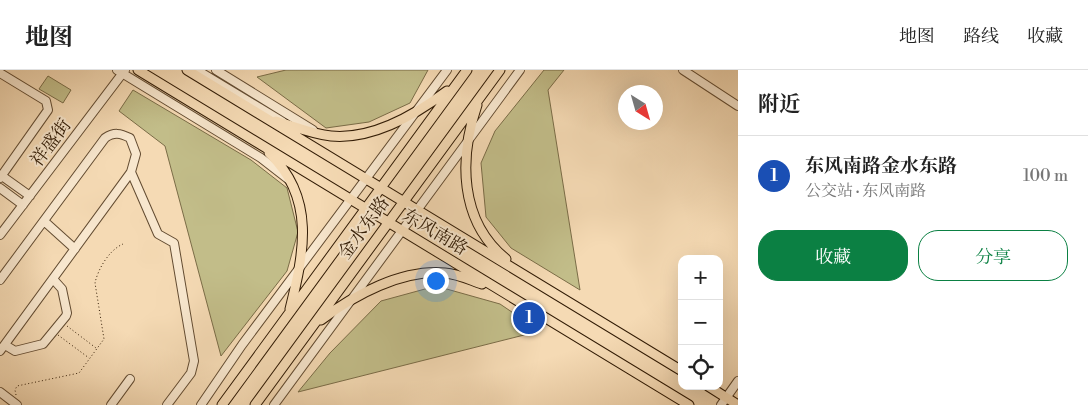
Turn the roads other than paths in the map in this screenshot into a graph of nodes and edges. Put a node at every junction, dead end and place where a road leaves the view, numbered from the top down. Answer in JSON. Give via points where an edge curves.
{"nodes":[{"id":1,"x":138,"y":70,"type":"edge"},
{"id":2,"x":187,"y":70,"type":"edge"},
{"id":3,"x":197,"y":70,"type":"edge"},
{"id":4,"x":216,"y":70,"type":"edge"},
{"id":5,"x":447,"y":70,"type":"edge"},
{"id":6,"x":467,"y":70,"type":"edge"},
{"id":7,"x":500,"y":70,"type":"edge"},
{"id":8,"x":520,"y":70,"type":"edge"},
{"id":9,"x":684,"y":70,"type":"edge"},
{"id":10,"x":122,"y":71,"type":"edge"},
{"id":11,"x":0,"y":73,"type":"edge"},
{"id":12,"x":455,"y":85,"type":"junction"},
{"id":13,"x":481,"y":96,"type":"junction"},
{"id":14,"x":738,"y":106,"type":"edge"},
{"id":15,"x":417,"y":110,"type":"junction"},
{"id":16,"x":264,"y":117,"type":"junction"},
{"id":17,"x":287,"y":124,"type":"junction"},
{"id":18,"x":318,"y":134,"type":"junction"},
{"id":19,"x":469,"y":139,"type":"junction"},
{"id":20,"x":258,"y":143,"type":"junction"},
{"id":21,"x":328,"y":157,"type":"junction"},
{"id":22,"x":131,"y":172,"type":"junction"},
{"id":23,"x":1,"y":177,"type":"edge"},
{"id":24,"x":289,"y":180,"type":"junction"},
{"id":25,"x":366,"y":180,"type":"junction"},
{"id":26,"x":0,"y":188,"type":"edge"},
{"id":27,"x":380,"y":188,"type":"junction"},
{"id":28,"x":30,"y":196,"type":"junction"},
{"id":29,"x":351,"y":200,"type":"junction"},
{"id":30,"x":403,"y":202,"type":"junction"},
{"id":31,"x":23,"y":204,"type":"junction"},
{"id":32,"x":365,"y":208,"type":"junction"},
{"id":33,"x":416,"y":210,"type":"junction"},
{"id":34,"x":44,"y":221,"type":"junction"},
{"id":35,"x":388,"y":222,"type":"junction"},
{"id":36,"x":402,"y":230,"type":"junction"},
{"id":37,"x":0,"y":236,"type":"edge"},
{"id":38,"x":75,"y":249,"type":"junction"},
{"id":39,"x":298,"y":270,"type":"junction"},
{"id":40,"x":53,"y":279,"type":"junction"},
{"id":41,"x":0,"y":280,"type":"edge"},
{"id":42,"x":533,"y":281,"type":"junction"},
{"id":43,"x":498,"y":289,"type":"junction"},
{"id":44,"x":348,"y":303,"type":"junction"},
{"id":45,"x":288,"y":314,"type":"junction"},
{"id":46,"x":312,"y":326,"type":"junction"},
{"id":47,"x":2,"y":348,"type":"edge"},
{"id":48,"x":678,"y":368,"type":"edge"},
{"id":49,"x":130,"y":379,"type":"dead end"},
{"id":50,"x":738,"y":381,"type":"edge"},
{"id":51,"x":712,"y":390,"type":"edge"},
{"id":52,"x":0,"y":392,"type":"edge"},
{"id":53,"x":17,"y":401,"type":"edge"},
{"id":54,"x":723,"y":401,"type":"edge"},
{"id":55,"x":737,"y":404,"type":"edge"},
{"id":56,"x":111,"y":405,"type":"edge"},
{"id":57,"x":167,"y":405,"type":"edge"},
{"id":58,"x":201,"y":405,"type":"edge"},
{"id":59,"x":222,"y":405,"type":"edge"},
{"id":60,"x":255,"y":405,"type":"edge"},
{"id":61,"x":274,"y":405,"type":"edge"},
{"id":62,"x":689,"y":405,"type":"edge"}],
"edges":[{"from":1,"to":20,"type":"main road","name":"东风南路"},
{"from":2,"to":16,"type":"main road","name":"东风南路"},
{"from":3,"to":17,"type":"street"},
{"from":4,"to":18,"type":"street"},
{"from":5,"to":15,"type":"street"},
{"from":6,"to":12,"type":"main road","name":"金水东路"},
{"from":7,"to":13,"type":"main road","name":"金水东路"},
{"from":8,"to":19,"type":"street"},
{"from":9,"to":14,"type":"street"},
{"from":10,"to":24,"type":"street","via":[[261,158]]},
{"from":10,"to":28,"type":"street","name":"祥盛街"},
{"from":11,"to":23,"type":"street","via":[[46,101],[48,110]]},
{"from":12,"to":15,"type":"main road"},
{"from":12,"to":27,"type":"main road","name":"金水东路"},
{"from":13,"to":19,"type":"main road"},
{"from":13,"to":30,"type":"main road","name":"金水东路"},
{"from":15,"to":18,"type":"main road","via":[[372,131],[342,136]]},
{"from":15,"to":25,"type":"street"},
{"from":16,"to":17,"type":"main road"},
{"from":16,"to":21,"type":"main road","name":"东风南路"},
{"from":17,"to":18,"type":"main road"},
{"from":17,"to":21,"type":"street"},
{"from":19,"to":33,"type":"street"},
{"from":19,"to":42,"type":"main road","via":[[466,191],[474,217],[497,251]]},
{"from":20,"to":24,"type":"main road","via":[[276,160]]},
{"from":20,"to":29,"type":"main road","name":"东风南路"},
{"from":21,"to":25,"type":"main road","name":"东风南路"},
{"from":22,"to":34,"type":"street","via":[[136,154],[130,138],[119,133],[109,135]]},
{"from":22,"to":38,"type":"street"},
{"from":22,"to":57,"type":"street","via":[[158,234],[174,243],[194,361],[191,373]]},
{"from":23,"to":28,"type":"street"},
{"from":24,"to":39,"type":"main road","via":[[298,199],[303,224]]},
{"from":25,"to":27,"type":"main road","name":"东风南路"},
{"from":25,"to":29,"type":"street"},
{"from":26,"to":31,"type":"street"},
{"from":27,"to":30,"type":"main road","name":"东风南路"},
{"from":27,"to":32,"type":"main road","name":"金水东路"},
{"from":28,"to":31,"type":"street","name":"祥盛街"},
{"from":29,"to":32,"type":"main road","name":"东风南路"},
{"from":29,"to":39,"type":"street"},
{"from":30,"to":33,"type":"main road","name":"东风南路"},
{"from":30,"to":35,"type":"main road","name":"金水东路"},
{"from":31,"to":37,"type":"street","name":"祥盛街"},
{"from":32,"to":35,"type":"main road","name":"东风南路"},
{"from":32,"to":45,"type":"main road","name":"金水东路"},
{"from":33,"to":36,"type":"street"},
{"from":33,"to":42,"type":"main road","name":"东风南路"},
{"from":34,"to":38,"type":"street"},
{"from":34,"to":41,"type":"street"},
{"from":35,"to":36,"type":"main road","name":"东风南路"},
{"from":35,"to":46,"type":"main road","name":"金水东路"},
{"from":36,"to":43,"type":"main road","name":"东风南路"},
{"from":36,"to":44,"type":"street"},
{"from":38,"to":40,"type":"street"},
{"from":39,"to":45,"type":"main road"},
{"from":39,"to":58,"type":"street"},
{"from":40,"to":47,"type":"street"},
{"from":40,"to":47,"type":"street","via":[[62,288],[67,313],[54,332],[43,344],[15,351]]},
{"from":42,"to":48,"type":"main road","name":"东风南路"},
{"from":43,"to":44,"type":"main road","via":[[447,273],[426,273],[385,283]]},
{"from":43,"to":62,"type":"main road","name":"东风南路"},
{"from":44,"to":46,"type":"main road"},
{"from":44,"to":61,"type":"street"},
{"from":45,"to":59,"type":"main road","name":"金水东路"},
{"from":46,"to":60,"type":"main road","name":"金水东路"},
{"from":49,"to":56,"type":"street"},
{"from":50,"to":54,"type":"street"},
{"from":51,"to":54,"type":"main road"},
{"from":52,"to":53,"type":"street"},
{"from":54,"to":55,"type":"main road"}]}
